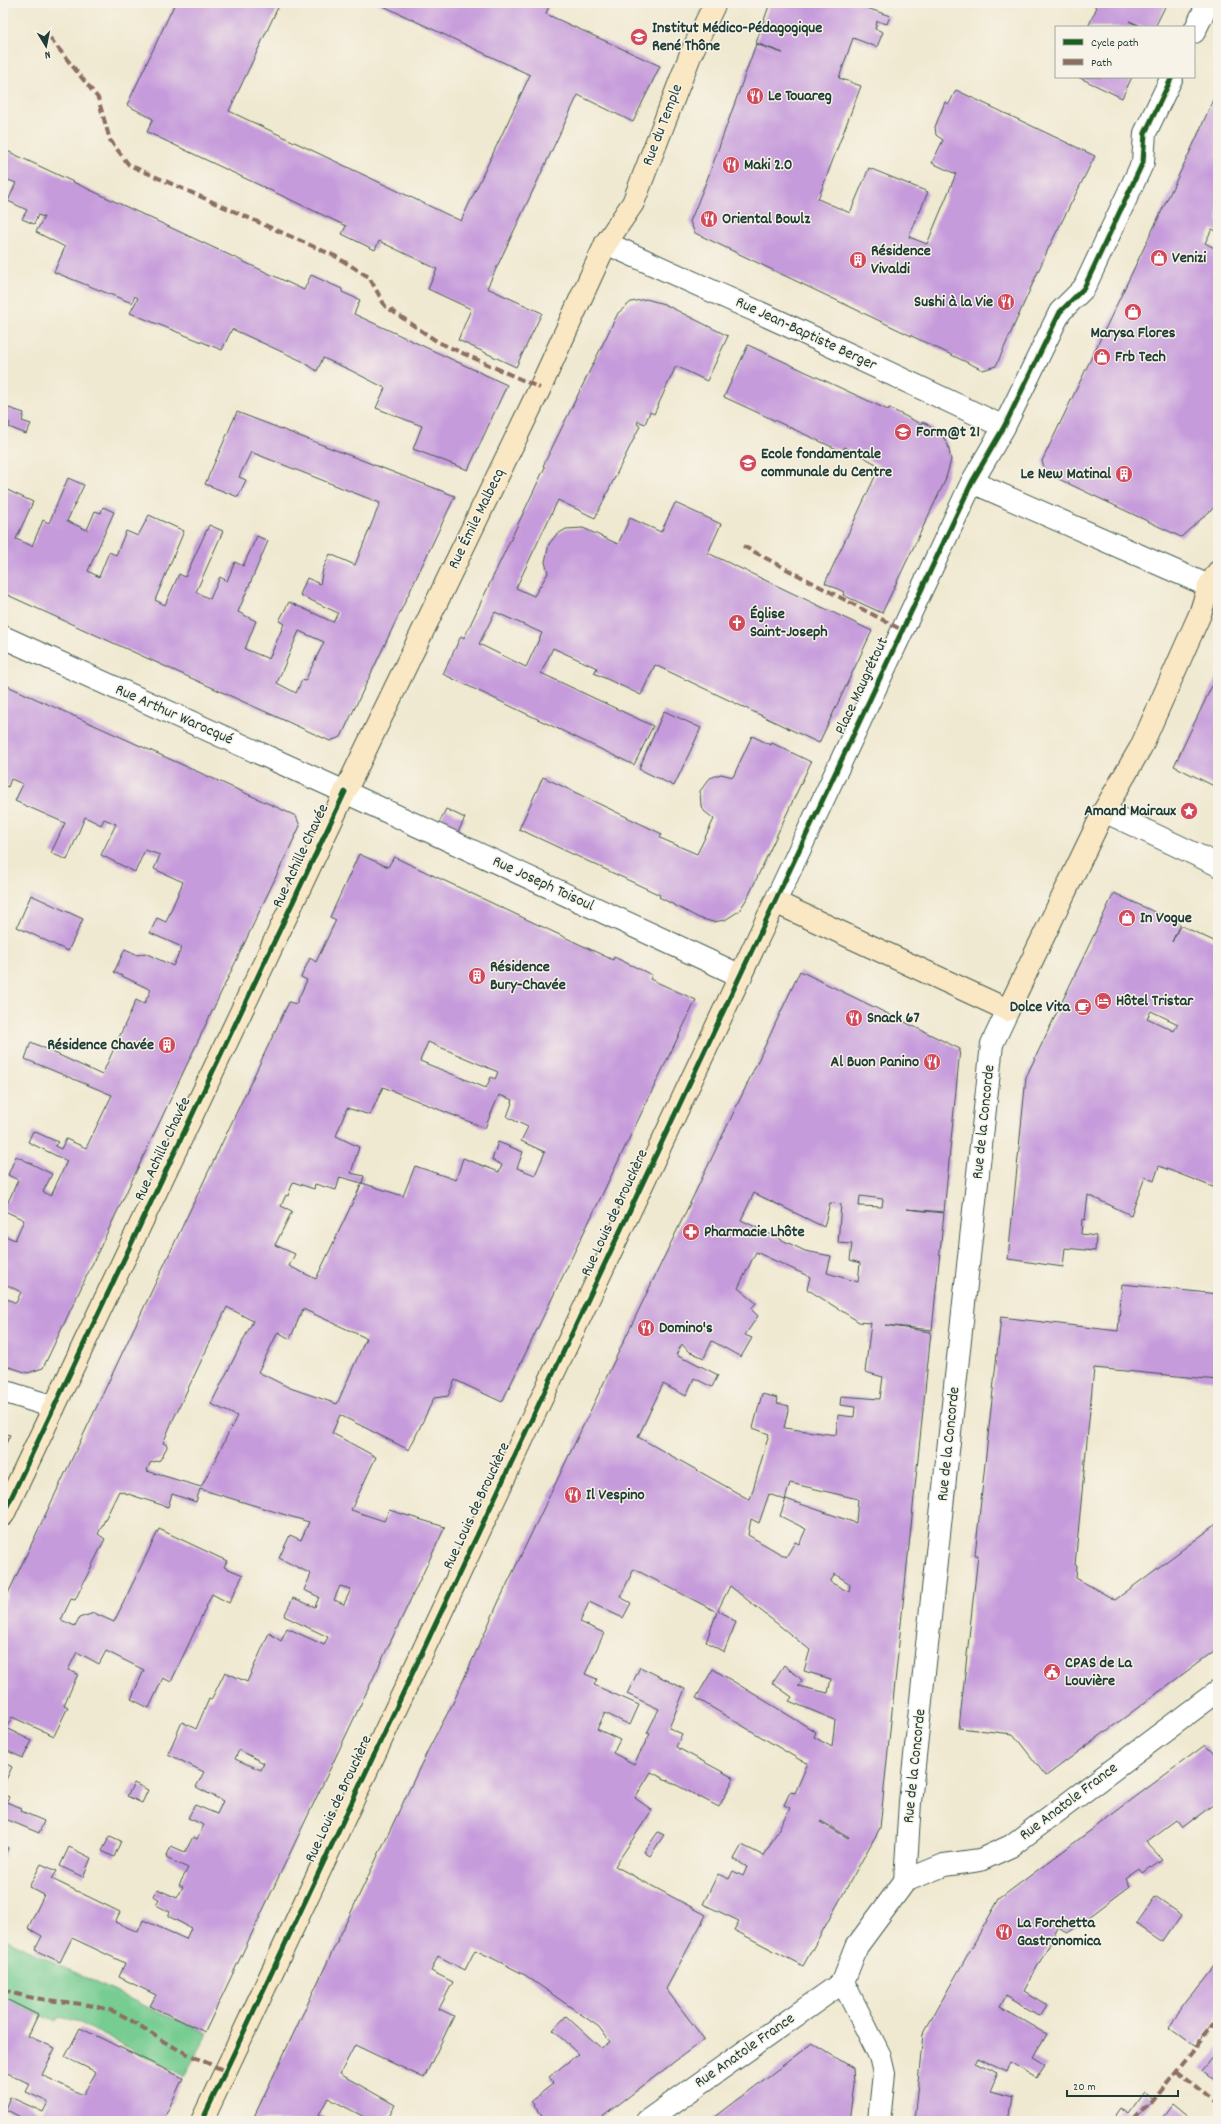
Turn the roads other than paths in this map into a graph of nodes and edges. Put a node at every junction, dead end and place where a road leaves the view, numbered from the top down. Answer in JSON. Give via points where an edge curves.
{"nodes":[{"id":1,"x":715,"y":3,"type":"edge"},
{"id":2,"x":1208,"y":3,"type":"edge"},
{"id":3,"x":1195,"y":30,"type":"edge"},
{"id":4,"x":1172,"y":78,"type":"edge"},
{"id":5,"x":606,"y":243,"type":"junction"},
{"id":6,"x":1004,"y":427,"type":"junction"},
{"id":7,"x":972,"y":482,"type":"junction"},
{"id":8,"x":1214,"y":579,"type":"edge"},
{"id":9,"x":3,"y":637,"type":"edge"},
{"id":10,"x":345,"y":792,"type":"junction"},
{"id":11,"x":1104,"y":811,"type":"junction"},
{"id":12,"x":1218,"y":865,"type":"edge"},
{"id":13,"x":775,"y":902,"type":"junction"},
{"id":14,"x":741,"y":976,"type":"junction"},
{"id":15,"x":1008,"y":1010,"type":"junction"},
{"id":16,"x":3,"y":1391,"type":"edge"},
{"id":17,"x":54,"y":1407,"type":"junction"},
{"id":18,"x":3,"y":1515,"type":"edge"},
{"id":19,"x":1218,"y":1691,"type":"edge"},
{"id":20,"x":905,"y":1882,"type":"junction"},
{"id":21,"x":843,"y":1982,"type":"junction"},
{"id":22,"x":202,"y":2121,"type":"edge"},
{"id":23,"x":647,"y":2121,"type":"edge"},
{"id":24,"x":879,"y":2121,"type":"edge"}],
"edges":[{"from":1,"to":5,"type":"street","name":"Rue du Temple","via":[[690,56],[633,203]]},
{"from":2,"to":3,"type":"street"},
{"from":4,"to":6,"type":"street","name":"Place Maugrétout","via":[[1145,133],[1143,162],[1084,288],[1060,312]]},
{"from":5,"to":6,"type":"street","name":"Rue Jean-Baptiste Berger"},
{"from":5,"to":10,"type":"street","name":"Rue Émile Malbecq","via":[[540,388]]},
{"from":6,"to":7,"type":"street","name":"Place Maugrétout"},
{"from":7,"to":8,"type":"street"},
{"from":7,"to":13,"type":"street","name":"Place Maugrétout"},
{"from":8,"to":11,"type":"street","via":[[1142,746]]},
{"from":9,"to":10,"type":"street","name":"Rue Arthur Warocqué"},
{"from":10,"to":14,"type":"street","name":"Rue Joseph Toisoul"},
{"from":10,"to":17,"type":"street","name":"Rue Achille Chavée"},
{"from":11,"to":12,"type":"street"},
{"from":11,"to":15,"type":"street"},
{"from":13,"to":14,"type":"street","name":"Rue Louis de Brouckère"},
{"from":13,"to":15,"type":"street"},
{"from":14,"to":22,"type":"street","name":"Rue Louis de Brouckère"},
{"from":15,"to":20,"type":"street","name":"Rue de la Concorde","via":[[992,1044],[911,1794]]},
{"from":16,"to":17,"type":"street"},
{"from":17,"to":18,"type":"street","name":"Rue Achille Chavée"},
{"from":19,"to":20,"type":"street","name":"Rue Anatole France","via":[[1011,1846],[980,1860],[944,1865]]},
{"from":20,"to":21,"type":"street","via":[[857,1946]]},
{"from":21,"to":23,"type":"street","name":"Rue Anatole France"},
{"from":21,"to":24,"type":"street","via":[[880,2056],[884,2074]]}]}
